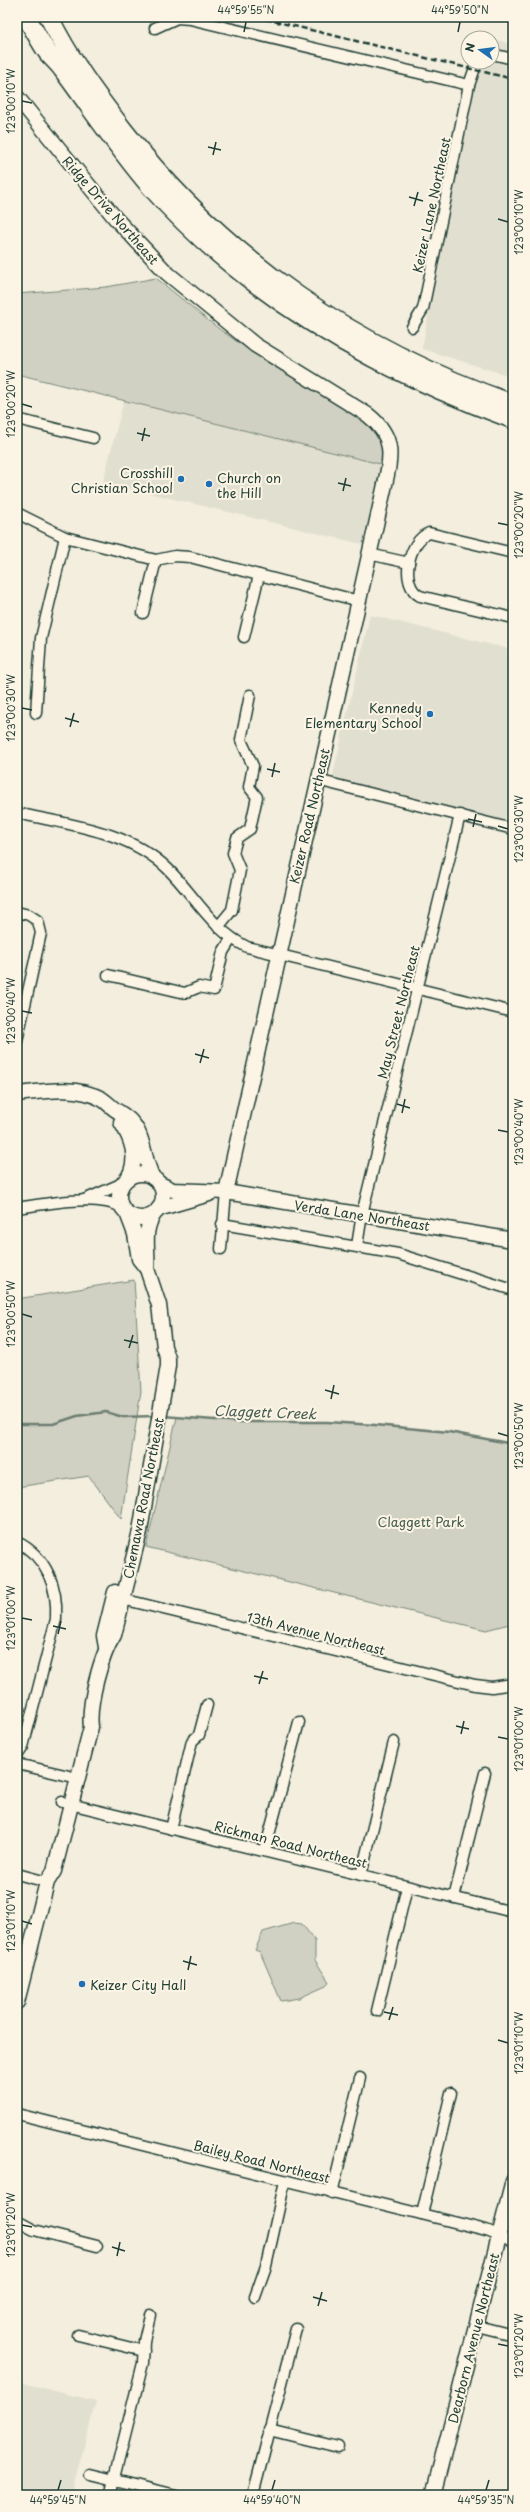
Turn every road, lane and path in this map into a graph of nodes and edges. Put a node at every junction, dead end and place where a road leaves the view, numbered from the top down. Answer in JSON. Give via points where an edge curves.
{"nodes":[{"id":1,"x":26,"y":17,"type":"edge"},
{"id":2,"x":37,"y":17,"type":"edge"},
{"id":3,"x":49,"y":17,"type":"edge"},
{"id":4,"x":155,"y":28,"type":"dead end"},
{"id":5,"x":500,"y":56,"type":"edge"},
{"id":6,"x":513,"y":59,"type":"edge"},
{"id":7,"x":63,"y":69,"type":"junction"},
{"id":8,"x":474,"y":70,"type":"edge"},
{"id":9,"x":469,"y":85,"type":"junction"},
{"id":10,"x":17,"y":97,"type":"edge"},
{"id":11,"x":412,"y":327,"type":"dead end"},
{"id":12,"x":513,"y":404,"type":"edge"},
{"id":13,"x":17,"y":419,"type":"edge"},
{"id":14,"x":513,"y":419,"type":"edge"},
{"id":15,"x":92,"y":438,"type":"dead end"},
{"id":16,"x":388,"y":439,"type":"joint"},
{"id":17,"x":17,"y":513,"type":"edge"},
{"id":18,"x":65,"y":536,"type":"junction"},
{"id":19,"x":513,"y":553,"type":"edge"},
{"id":20,"x":369,"y":554,"type":"junction"},
{"id":21,"x":156,"y":560,"type":"junction"},
{"id":22,"x":409,"y":563,"type":"junction"},
{"id":23,"x":260,"y":576,"type":"junction"},
{"id":24,"x":359,"y":601,"type":"junction"},
{"id":25,"x":144,"y":613,"type":"dead end"},
{"id":26,"x":513,"y":618,"type":"edge"},
{"id":27,"x":244,"y":637,"type":"dead end"},
{"id":28,"x":250,"y":695,"type":"dead end"},
{"id":29,"x":36,"y":713,"type":"dead end"},
{"id":30,"x":317,"y":780,"type":"junction"},
{"id":31,"x":17,"y":813,"type":"edge"},
{"id":32,"x":460,"y":815,"type":"junction"},
{"id":33,"x":513,"y":828,"type":"edge"},
{"id":34,"x":17,"y":912,"type":"edge"},
{"id":35,"x":218,"y":927,"type":"junction"},
{"id":36,"x":231,"y":939,"type":"junction"},
{"id":37,"x":278,"y":956,"type":"junction"},
{"id":38,"x":108,"y":975,"type":"dead end"},
{"id":39,"x":417,"y":989,"type":"junction"},
{"id":40,"x":513,"y":1012,"type":"edge"},
{"id":41,"x":17,"y":1041,"type":"edge"},
{"id":42,"x":17,"y":1094,"type":"edge"},
{"id":43,"x":119,"y":1112,"type":"junction"},
{"id":44,"x":126,"y":1181,"type":"junction"},
{"id":45,"x":156,"y":1181,"type":"junction"},
{"id":46,"x":226,"y":1192,"type":"junction"},
{"id":47,"x":211,"y":1193,"type":"junction"},
{"id":48,"x":84,"y":1200,"type":"junction"},
{"id":49,"x":17,"y":1208,"type":"edge"},
{"id":50,"x":125,"y":1211,"type":"junction"},
{"id":51,"x":156,"y":1211,"type":"junction"},
{"id":52,"x":362,"y":1214,"type":"junction"},
{"id":53,"x":222,"y":1224,"type":"junction"},
{"id":54,"x":513,"y":1240,"type":"edge"},
{"id":55,"x":357,"y":1246,"type":"junction"},
{"id":56,"x":221,"y":1249,"type":"dead end"},
{"id":57,"x":147,"y":1269,"type":"junction"},
{"id":58,"x":513,"y":1290,"type":"edge"},
{"id":59,"x":17,"y":1542,"type":"edge"},
{"id":60,"x":119,"y":1598,"type":"junction"},
{"id":61,"x":513,"y":1684,"type":"edge"},
{"id":62,"x":207,"y":1706,"type":"dead end"},
{"id":63,"x":299,"y":1722,"type":"dead end"},
{"id":64,"x":394,"y":1742,"type":"dead end"},
{"id":65,"x":17,"y":1756,"type":"edge"},
{"id":66,"x":17,"y":1764,"type":"edge"},
{"id":67,"x":485,"y":1772,"type":"dead end"},
{"id":68,"x":73,"y":1777,"type":"junction"},
{"id":69,"x":67,"y":1803,"type":"junction"},
{"id":70,"x":171,"y":1829,"type":"junction"},
{"id":71,"x":265,"y":1850,"type":"junction"},
{"id":72,"x":17,"y":1874,"type":"edge"},
{"id":73,"x":360,"y":1875,"type":"junction"},
{"id":74,"x":47,"y":1882,"type":"junction"},
{"id":75,"x":407,"y":1887,"type":"junction"},
{"id":76,"x":454,"y":1898,"type":"junction"},
{"id":77,"x":513,"y":1912,"type":"edge"},
{"id":78,"x":17,"y":2002,"type":"edge"},
{"id":79,"x":377,"y":2011,"type":"dead end"},
{"id":80,"x":360,"y":2078,"type":"dead end"},
{"id":81,"x":451,"y":2093,"type":"dead end"},
{"id":82,"x":17,"y":2114,"type":"edge"},
{"id":83,"x":285,"y":2180,"type":"junction"},
{"id":84,"x":513,"y":2181,"type":"edge"},
{"id":85,"x":332,"y":2192,"type":"junction"},
{"id":86,"x":422,"y":2214,"type":"junction"},
{"id":87,"x":17,"y":2221,"type":"edge"},
{"id":88,"x":500,"y":2235,"type":"junction"},
{"id":89,"x":513,"y":2241,"type":"edge"},
{"id":90,"x":97,"y":2246,"type":"dead end"},
{"id":91,"x":255,"y":2297,"type":"dead end"},
{"id":92,"x":150,"y":2315,"type":"dead end"},
{"id":93,"x":477,"y":2326,"type":"junction"},
{"id":94,"x":296,"y":2329,"type":"dead end"},
{"id":95,"x":78,"y":2335,"type":"dead end"},
{"id":96,"x":513,"y":2335,"type":"edge"},
{"id":97,"x":144,"y":2352,"type":"junction"},
{"id":98,"x":269,"y":2430,"type":"junction"},
{"id":99,"x":338,"y":2447,"type":"dead end"},
{"id":100,"x":90,"y":2474,"type":"dead end"},
{"id":101,"x":114,"y":2480,"type":"junction"},
{"id":102,"x":110,"y":2495,"type":"edge"},
{"id":103,"x":176,"y":2495,"type":"edge"},
{"id":104,"x":253,"y":2495,"type":"edge"},
{"id":105,"x":433,"y":2495,"type":"edge"}],
"edges":[{"from":1,"to":7,"type":"highway","via":[[48,53]]},
{"from":2,"to":7,"type":"highway"},
{"from":3,"to":12,"type":"highway","via":[[73,61],[147,161],[196,214],[239,252],[288,289],[382,348],[442,377]]},
{"from":4,"to":9,"type":"street","via":[[176,18],[190,19]]},
{"from":5,"to":6,"type":"street"},
{"from":7,"to":14,"type":"highway","via":[[103,127],[151,187],[203,238],[251,279],[299,314],[382,364],[445,393]]},
{"from":8,"to":9,"type":"street"},
{"from":9,"to":11,"type":"street","name":"Keizer Lane Northeast","via":[[423,309]]},
{"from":10,"to":16,"type":"street","name":"Ridge Drive Northeast","via":[[116,220],[167,273],[255,345],[368,415]]},
{"from":13,"to":15,"type":"street"},
{"from":16,"to":20,"type":"street","name":"Keizer Road Northeast","via":[[388,469]]},
{"from":17,"to":18,"type":"street"},
{"from":18,"to":21,"type":"street"},
{"from":18,"to":29,"type":"street","via":[[41,638]]},
{"from":19,"to":22,"type":"street","via":[[429,533],[420,539]]},
{"from":20,"to":22,"type":"street"},
{"from":20,"to":24,"type":"street","name":"Keizer Road Northeast"},
{"from":21,"to":23,"type":"street","via":[[175,556],[190,558]]},
{"from":21,"to":25,"type":"street"},
{"from":22,"to":26,"type":"street","via":[[408,580],[415,593]]},
{"from":23,"to":24,"type":"street"},
{"from":23,"to":27,"type":"street"},
{"from":24,"to":30,"type":"street","name":"Keizer Road Northeast"},
{"from":28,"to":35,"type":"street","via":[[241,740],[252,761],[249,787],[257,797],[250,829],[237,838],[233,853],[240,870],[232,910]]},
{"from":30,"to":32,"type":"street"},
{"from":30,"to":37,"type":"street","name":"Keizer Road Northeast"},
{"from":31,"to":35,"type":"street","via":[[115,836],[141,848],[167,868]]},
{"from":32,"to":33,"type":"street"},
{"from":32,"to":39,"type":"street","name":"May Street Northeast"},
{"from":34,"to":41,"type":"street","via":[[38,921],[41,934]]},
{"from":35,"to":36,"type":"street"},
{"from":36,"to":37,"type":"street","via":[[247,947]]},
{"from":36,"to":38,"type":"street","via":[[222,958],[214,990],[199,987],[185,993]]},
{"from":37,"to":39,"type":"street"},
{"from":37,"to":46,"type":"street","name":"Keizer Road Northeast"},
{"from":39,"to":40,"type":"street"},
{"from":39,"to":52,"type":"street","name":"May Street Northeast"},
{"from":42,"to":43,"type":"street","via":[[80,1091],[104,1100]]},
{"from":43,"to":44,"type":"street","via":[[134,1152],[133,1167]]},
{"from":43,"to":45,"type":"street","via":[[127,1116],[138,1133],[145,1158]]},
{"from":44,"to":45,"type":"street","via":[[141,1174]]},
{"from":44,"to":48,"type":"street"},
{"from":44,"to":50,"type":"street","via":[[119,1196]]},
{"from":45,"to":47,"type":"street","name":"Verda Lane Northeast","via":[[173,1190],[204,1190]]},
{"from":45,"to":51,"type":"street","via":[[162,1196]]},
{"from":46,"to":47,"type":"street","name":"Verda Lane Northeast"},
{"from":46,"to":52,"type":"street","name":"Verda Lane Northeast"},
{"from":46,"to":53,"type":"street"},
{"from":47,"to":51,"type":"street","name":"Verda Lane Northeast"},
{"from":48,"to":49,"type":"street"},
{"from":48,"to":50,"type":"street","via":[[112,1203]]},
{"from":50,"to":51,"type":"street","via":[[140,1218]]},
{"from":50,"to":57,"type":"street","name":"Chemawa Road Northeast","via":[[135,1234],[139,1259]]},
{"from":51,"to":57,"type":"street","name":"Chemawa Road Northeast","via":[[146,1233]]},
{"from":52,"to":54,"type":"street","name":"Verda Lane Northeast"},
{"from":52,"to":55,"type":"street","name":"May Street Northeast"},
{"from":53,"to":55,"type":"street"},
{"from":53,"to":56,"type":"street"},
{"from":55,"to":58,"type":"street","via":[[398,1254]]},
{"from":57,"to":60,"type":"street","name":"Chemawa Road Northeast","via":[[159,1305],[164,1347],[168,1358],[161,1378],[152,1432],[140,1531]]},
{"from":59,"to":65,"type":"street","via":[[30,1549],[43,1564],[52,1582],[56,1619],[23,1747]]},
{"from":60,"to":61,"type":"street","name":"13th Avenue Northeast","via":[[475,1685],[492,1687]]},
{"from":60,"to":68,"type":"street","name":"Chemawa Road Northeast","via":[[104,1636],[106,1647],[90,1715],[91,1727]]},
{"from":62,"to":70,"type":"street","via":[[200,1735],[192,1741]]},
{"from":63,"to":71,"type":"street"},
{"from":64,"to":73,"type":"street"},
{"from":66,"to":68,"type":"street"},
{"from":67,"to":76,"type":"street"},
{"from":68,"to":69,"type":"street","name":"Chemawa Road Northeast"},
{"from":69,"to":70,"type":"street","name":"Rickman Road Northeast"},
{"from":69,"to":74,"type":"street","name":"Chemawa Road Northeast","via":[[54,1872]]},
{"from":70,"to":71,"type":"street","name":"Rickman Road Northeast"},
{"from":71,"to":73,"type":"street","name":"Rickman Road Northeast"},
{"from":72,"to":74,"type":"street"},
{"from":73,"to":75,"type":"street","name":"Rickman Road Northeast"},
{"from":74,"to":78,"type":"street","name":"Chemawa Road Northeast"},
{"from":75,"to":76,"type":"street","name":"Rickman Road Northeast"},
{"from":75,"to":79,"type":"street"},
{"from":76,"to":77,"type":"street","name":"Rickman Road Northeast"},
{"from":80,"to":85,"type":"street"},
{"from":81,"to":86,"type":"street"},
{"from":82,"to":83,"type":"street","name":"Bailey Road Northeast"},
{"from":83,"to":85,"type":"street","name":"Bailey Road Northeast"},
{"from":83,"to":91,"type":"street","via":[[266,2266]]},
{"from":84,"to":88,"type":"street","name":"Dearborn Avenue Northeast"},
{"from":85,"to":86,"type":"street","name":"Bailey Road Northeast"},
{"from":86,"to":88,"type":"street","name":"Bailey Road Northeast"},
{"from":87,"to":90,"type":"street","via":[[34,2230]]},
{"from":88,"to":89,"type":"street","name":"Bailey Road Northeast"},
{"from":88,"to":93,"type":"street","name":"Dearborn Avenue Northeast"},
{"from":92,"to":97,"type":"street"},
{"from":93,"to":96,"type":"street"},
{"from":93,"to":105,"type":"street","name":"Dearborn Avenue Northeast"},
{"from":94,"to":98,"type":"street"},
{"from":95,"to":97,"type":"street"},
{"from":97,"to":101,"type":"street"},
{"from":98,"to":99,"type":"street"},
{"from":98,"to":104,"type":"street"},
{"from":100,"to":101,"type":"street"},
{"from":101,"to":102,"type":"street"},
{"from":101,"to":103,"type":"street"}]}
